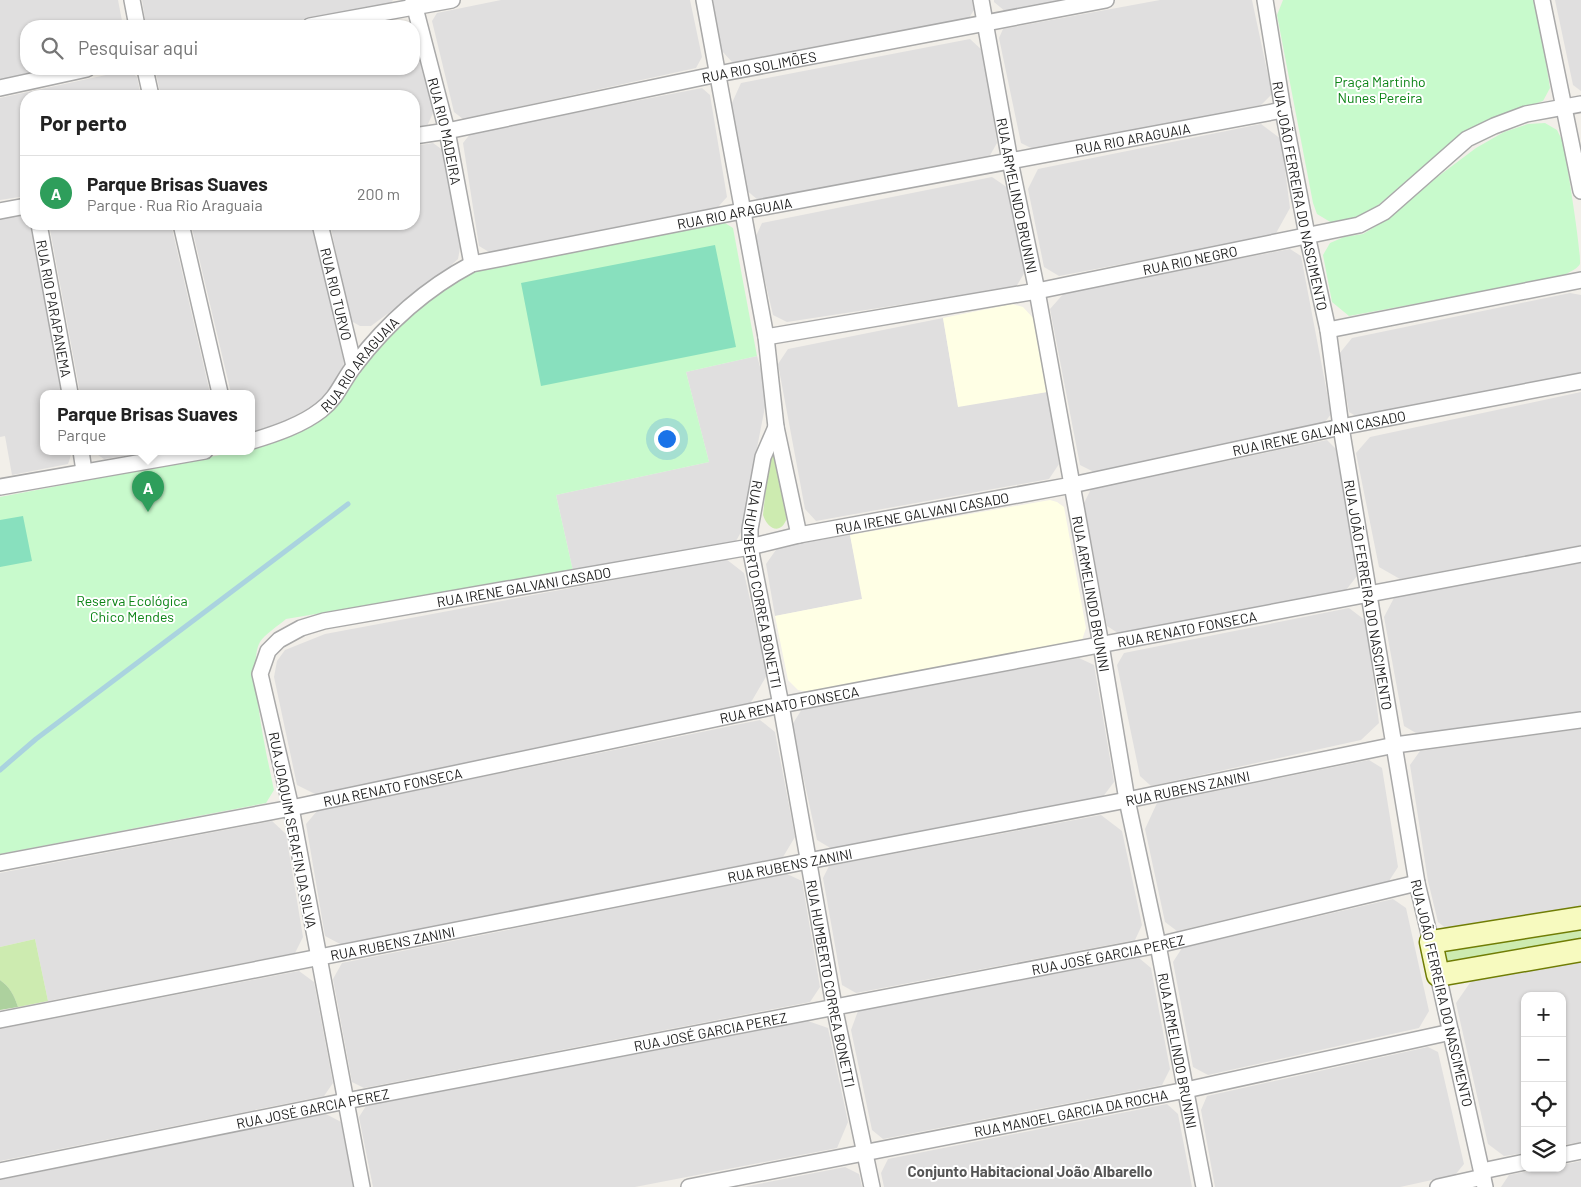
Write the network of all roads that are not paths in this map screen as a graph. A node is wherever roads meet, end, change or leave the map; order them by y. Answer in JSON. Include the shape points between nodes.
{"nodes":[{"id":1,"x":132,"y":0,"type":"edge"},
{"id":2,"x":452,"y":0,"type":"edge"},
{"id":3,"x":704,"y":0,"type":"edge"},
{"id":4,"x":981,"y":0,"type":"edge"},
{"id":5,"x":1106,"y":0,"type":"edge"},
{"id":6,"x":1265,"y":0,"type":"edge"},
{"id":7,"x":1542,"y":0,"type":"edge"},
{"id":8,"x":414,"y":4,"type":"edge"},
{"id":9,"x":136,"y":20,"type":"edge"},
{"id":10,"x":338,"y":20,"type":"edge"},
{"id":11,"x":418,"y":20,"type":"edge"},
{"id":12,"x":986,"y":22,"type":"junction"},
{"id":13,"x":420,"y":27,"type":"edge"},
{"id":14,"x":718,"y":74,"type":"junction"},
{"id":15,"x":60,"y":75,"type":"edge"},
{"id":16,"x":146,"y":75,"type":"edge"},
{"id":17,"x":0,"y":88,"type":"edge"},
{"id":18,"x":150,"y":90,"type":"edge"},
{"id":19,"x":1581,"y":104,"type":"edge"},
{"id":20,"x":1564,"y":107,"type":"junction"},
{"id":21,"x":1283,"y":110,"type":"junction"},
{"id":22,"x":447,"y":131,"type":"junction"},
{"id":23,"x":420,"y":135,"type":"edge"},
{"id":24,"x":1010,"y":161,"type":"junction"},
{"id":25,"x":1581,"y":191,"type":"edge"},
{"id":26,"x":20,"y":207,"type":"edge"},
{"id":27,"x":742,"y":210,"type":"junction"},
{"id":28,"x":0,"y":211,"type":"edge"},
{"id":29,"x":40,"y":230,"type":"edge"},
{"id":30,"x":182,"y":230,"type":"edge"},
{"id":31,"x":321,"y":230,"type":"edge"},
{"id":32,"x":1307,"y":235,"type":"junction"},
{"id":33,"x":472,"y":264,"type":"junction"},
{"id":34,"x":1581,"y":280,"type":"edge"},
{"id":35,"x":1037,"y":291,"type":"junction"},
{"id":36,"x":1328,"y":330,"type":"junction"},
{"id":37,"x":766,"y":337,"type":"junction"},
{"id":38,"x":354,"y":366,"type":"junction"},
{"id":39,"x":1581,"y":381,"type":"edge"},
{"id":40,"x":69,"y":390,"type":"edge"},
{"id":41,"x":219,"y":390,"type":"edge"},
{"id":42,"x":776,"y":427,"type":"junction"},
{"id":43,"x":1341,"y":427,"type":"junction"},
{"id":44,"x":255,"y":440,"type":"edge"},
{"id":45,"x":82,"y":455,"type":"edge"},
{"id":46,"x":181,"y":455,"type":"edge"},
{"id":47,"x":84,"y":471,"type":"junction"},
{"id":48,"x":1072,"y":484,"type":"junction"},
{"id":49,"x":0,"y":487,"type":"edge"},
{"id":50,"x":799,"y":535,"type":"junction"},
{"id":51,"x":750,"y":547,"type":"junction"},
{"id":52,"x":1581,"y":554,"type":"edge"},
{"id":53,"x":1369,"y":594,"type":"junction"},
{"id":54,"x":1101,"y":645,"type":"junction"},
{"id":55,"x":268,"y":652,"type":"joint"},
{"id":56,"x":781,"y":705,"type":"junction"},
{"id":57,"x":1581,"y":720,"type":"edge"},
{"id":58,"x":1395,"y":745,"type":"junction"},
{"id":59,"x":1128,"y":800,"type":"junction"},
{"id":60,"x":291,"y":808,"type":"junction"},
{"id":61,"x":808,"y":861,"type":"junction"},
{"id":62,"x":0,"y":863,"type":"edge"},
{"id":63,"x":1417,"y":884,"type":"junction"},
{"id":64,"x":1581,"y":918,"type":"edge"},
{"id":65,"x":1431,"y":942,"type":"junction"},
{"id":66,"x":1158,"y":945,"type":"junction"},
{"id":67,"x":1581,"y":950,"type":"edge"},
{"id":68,"x":318,"y":958,"type":"junction"},
{"id":69,"x":1438,"y":975,"type":"junction"},
{"id":70,"x":834,"y":1006,"type":"junction"},
{"id":71,"x":0,"y":1020,"type":"edge"},
{"id":72,"x":1451,"y":1032,"type":"junction"},
{"id":73,"x":1186,"y":1090,"type":"junction"},
{"id":74,"x":346,"y":1101,"type":"junction"},
{"id":75,"x":1581,"y":1151,"type":"edge"},
{"id":76,"x":865,"y":1153,"type":"junction"},
{"id":77,"x":1566,"y":1154,"type":"edge"},
{"id":78,"x":1521,"y":1164,"type":"edge"},
{"id":79,"x":0,"y":1171,"type":"edge"},
{"id":80,"x":1483,"y":1178,"type":"edge"},
{"id":81,"x":362,"y":1187,"type":"edge"},
{"id":82,"x":689,"y":1187,"type":"edge"},
{"id":83,"x":872,"y":1187,"type":"edge"},
{"id":84,"x":1204,"y":1187,"type":"edge"},
{"id":85,"x":1438,"y":1187,"type":"edge"}],
"edges":[{"from":1,"to":9,"type":"street"},
{"from":2,"to":8,"type":"street"},
{"from":3,"to":14,"type":"street","name":"RUA HUMBERTO CORREA BONETTI"},
{"from":4,"to":12,"type":"street","name":"RUA ARMELINDO BRUNINI"},
{"from":5,"to":12,"type":"street","name":"RUA RIO SOLIMÕES"},
{"from":6,"to":21,"type":"street","name":"RUA JOÃO FERREIRA DO NASCIMENTO"},
{"from":7,"to":20,"type":"street"},
{"from":8,"to":10,"type":"street"},
{"from":8,"to":11,"type":"street","name":"RUA RIO MADEIRA"},
{"from":12,"to":14,"type":"street","name":"RUA RIO SOLIMÕES"},
{"from":12,"to":24,"type":"street","name":"RUA ARMELINDO BRUNINI"},
{"from":13,"to":22,"type":"street","name":"RUA RIO MADEIRA"},
{"from":14,"to":22,"type":"street","name":"RUA RIO SOLIMÕES"},
{"from":14,"to":27,"type":"street","name":"RUA HUMBERTO CORREA BONETTI"},
{"from":15,"to":17,"type":"street"},
{"from":16,"to":18,"type":"street"},
{"from":19,"to":20,"type":"street","name":"RUA RIO NEGRO"},
{"from":20,"to":25,"type":"street"},
{"from":20,"to":32,"type":"street","name":"RUA RIO NEGRO","via":[[1526,114],[1468,139],[1384,212],[1359,225]]},
{"from":21,"to":24,"type":"street","name":"RUA RIO ARAGUAIA"},
{"from":21,"to":32,"type":"street","name":"RUA JOÃO FERREIRA DO NASCIMENTO"},
{"from":22,"to":23,"type":"street","name":"RUA RIO SOLIMÕES"},
{"from":22,"to":33,"type":"street","name":"RUA RIO MADEIRA"},
{"from":24,"to":27,"type":"street","name":"RUA RIO ARAGUAIA"},
{"from":24,"to":35,"type":"street","name":"RUA ARMELINDO BRUNINI"},
{"from":26,"to":28,"type":"street"},
{"from":27,"to":33,"type":"street","name":"RUA RIO ARAGUAIA"},
{"from":27,"to":37,"type":"street","name":"RUA HUMBERTO CORREA BONETTI"},
{"from":29,"to":40,"type":"street","name":"RUA RIO PARAPANEMA"},
{"from":30,"to":41,"type":"street"},
{"from":31,"to":38,"type":"street","name":"RUA RIO TURVO"},
{"from":32,"to":35,"type":"street","name":"RUA RIO NEGRO"},
{"from":32,"to":36,"type":"street","name":"RUA JOÃO FERREIRA DO NASCIMENTO"},
{"from":33,"to":38,"type":"street","name":"RUA RIO ARAGUAIA","via":[[447,277],[402,312]]},
{"from":34,"to":36,"type":"street"},
{"from":35,"to":37,"type":"street","name":"RUA RIO NEGRO"},
{"from":35,"to":48,"type":"street","name":"RUA ARMELINDO BRUNINI"},
{"from":36,"to":43,"type":"street","name":"RUA JOÃO FERREIRA DO NASCIMENTO"},
{"from":37,"to":42,"type":"street","name":"RUA HUMBERTO CORREA BONETTI"},
{"from":38,"to":44,"type":"street","name":"RUA RIO ARAGUAIA","via":[[338,394],[321,410],[303,422]]},
{"from":39,"to":43,"type":"street","name":"RUA IRENE GALVANI CASADO"},
{"from":42,"to":50,"type":"street","name":"RUA HUMBERTO CORREA BONETTI"},
{"from":42,"to":51,"type":"street","name":"RUA HUMBERTO CORREA BONETTI","via":[[763,457],[750,529]]},
{"from":43,"to":48,"type":"street","name":"RUA IRENE GALVANI CASADO"},
{"from":43,"to":53,"type":"street","name":"RUA JOÃO FERREIRA DO NASCIMENTO"},
{"from":45,"to":47,"type":"street"},
{"from":46,"to":47,"type":"street"},
{"from":47,"to":49,"type":"street"},
{"from":48,"to":50,"type":"street","name":"RUA IRENE GALVANI CASADO"},
{"from":48,"to":54,"type":"street","name":"RUA ARMELINDO BRUNINI"},
{"from":50,"to":51,"type":"street","name":"RUA IRENE GALVANI CASADO"},
{"from":51,"to":55,"type":"street","name":"RUA IRENE GALVANI CASADO","via":[[324,621],[300,628],[279,640]]},
{"from":51,"to":56,"type":"street","name":"RUA HUMBERTO CORREA BONETTI"},
{"from":52,"to":53,"type":"street","name":"RUA RENATO FONSECA"},
{"from":53,"to":54,"type":"street","name":"RUA RENATO FONSECA"},
{"from":53,"to":58,"type":"street","name":"RUA JOÃO FERREIRA DO NASCIMENTO"},
{"from":54,"to":56,"type":"street","name":"RUA RENATO FONSECA"},
{"from":54,"to":59,"type":"street","name":"RUA ARMELINDO BRUNINI"},
{"from":55,"to":60,"type":"street","name":"RUA JOAQUIM SERAFIN DA SILVA","via":[[260,674]]},
{"from":56,"to":60,"type":"street","name":"RUA RENATO FONSECA"},
{"from":56,"to":61,"type":"street","name":"RUA HUMBERTO CORREA BONETTI"},
{"from":57,"to":58,"type":"street","name":"RUA RUBENS ZANINI"},
{"from":58,"to":59,"type":"street","name":"RUA RUBENS ZANINI"},
{"from":58,"to":63,"type":"street","name":"RUA JOÃO FERREIRA DO NASCIMENTO"},
{"from":59,"to":61,"type":"street","name":"RUA RUBENS ZANINI"},
{"from":59,"to":66,"type":"street","name":"RUA ARMELINDO BRUNINI"},
{"from":60,"to":62,"type":"street","name":"RUA RENATO FONSECA"},
{"from":60,"to":68,"type":"street","name":"RUA JOAQUIM SERAFIN DA SILVA"},
{"from":61,"to":68,"type":"street","name":"RUA RUBENS ZANINI"},
{"from":61,"to":70,"type":"street","name":"RUA HUMBERTO CORREA BONETTI"},
{"from":63,"to":65,"type":"street","name":"RUA JOÃO FERREIRA DO NASCIMENTO"},
{"from":63,"to":66,"type":"street","name":"RUA JOSÉ GARCIA PEREZ"},
{"from":64,"to":65,"type":"street"},
{"from":65,"to":69,"type":"street","name":"RUA JOÃO FERREIRA DO NASCIMENTO"},
{"from":66,"to":70,"type":"street","name":"RUA JOSÉ GARCIA PEREZ"},
{"from":66,"to":73,"type":"street","name":"RUA ARMELINDO BRUNINI"},
{"from":67,"to":69,"type":"street"},
{"from":68,"to":71,"type":"street","name":"RUA RUBENS ZANINI"},
{"from":68,"to":74,"type":"street","name":"RUA JOAQUIM SERAFIN DA SILVA"},
{"from":69,"to":72,"type":"street","name":"RUA JOÃO FERREIRA DO NASCIMENTO"},
{"from":70,"to":74,"type":"street","name":"RUA JOSÉ GARCIA PEREZ"},
{"from":70,"to":76,"type":"street","name":"RUA HUMBERTO CORREA BONETTI"},
{"from":72,"to":73,"type":"street","name":"RUA MANOEL GARCIA DA ROCHA"},
{"from":72,"to":80,"type":"street","name":"RUA JOÃO FERREIRA DO NASCIMENTO"},
{"from":73,"to":76,"type":"street","name":"RUA MANOEL GARCIA DA ROCHA"},
{"from":73,"to":84,"type":"street","name":"RUA ARMELINDO BRUNINI"},
{"from":74,"to":79,"type":"street","name":"RUA JOSÉ GARCIA PEREZ"},
{"from":74,"to":81,"type":"street","name":"RUA JOAQUIM SERAFIN DA SILVA"},
{"from":75,"to":77,"type":"street"},
{"from":76,"to":82,"type":"street","name":"RUA MANOEL GARCIA DA ROCHA"},
{"from":76,"to":83,"type":"street","name":"RUA HUMBERTO CORREA BONETTI"},
{"from":78,"to":80,"type":"street"},
{"from":80,"to":85,"type":"street"}]}
